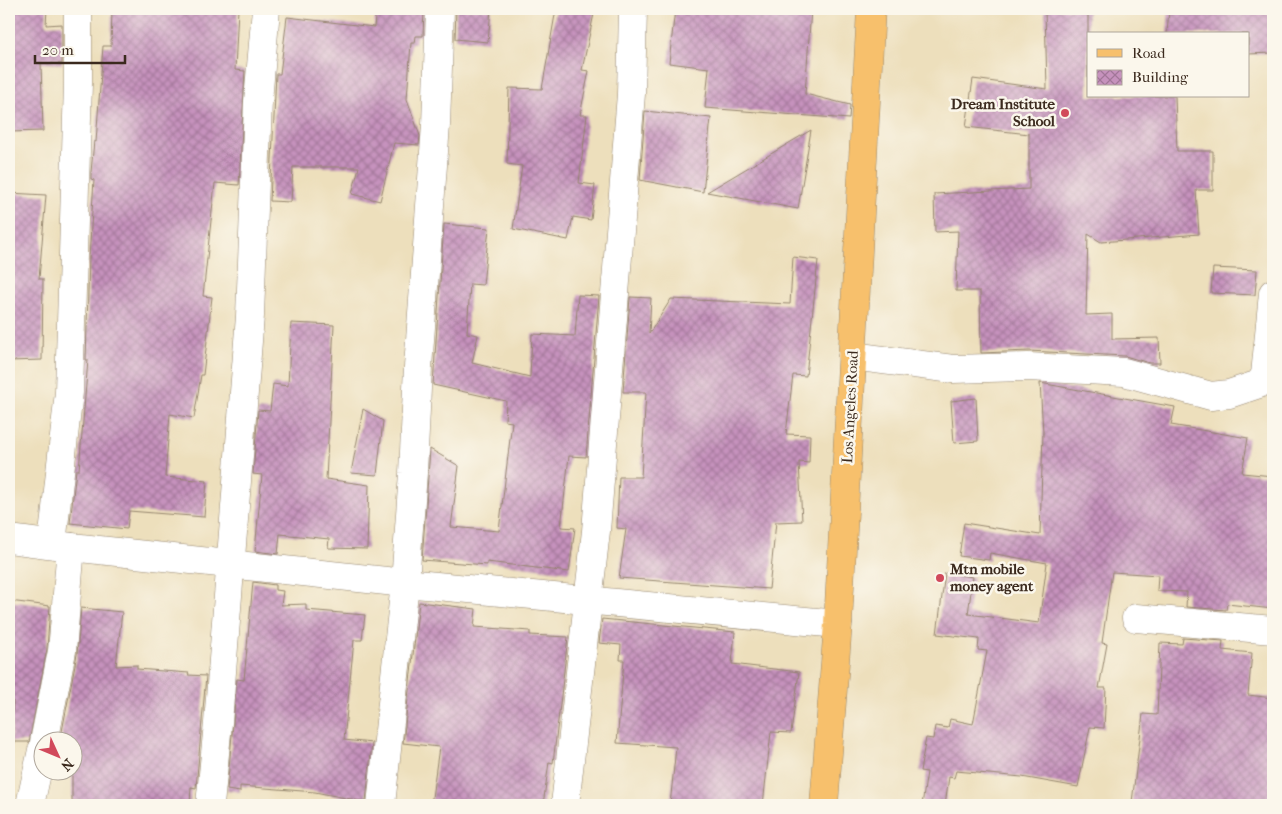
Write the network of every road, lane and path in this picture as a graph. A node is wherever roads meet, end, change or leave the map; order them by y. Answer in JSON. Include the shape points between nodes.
{"nodes":[{"id":1,"x":78,"y":9,"type":"edge"},
{"id":2,"x":266,"y":9,"type":"edge"},
{"id":3,"x":440,"y":9,"type":"edge"},
{"id":4,"x":633,"y":9,"type":"edge"},
{"id":5,"x":872,"y":9,"type":"edge"},
{"id":6,"x":1273,"y":293,"type":"edge"},
{"id":7,"x":852,"y":356,"type":"junction"},
{"id":8,"x":9,"y":539,"type":"edge"},
{"id":9,"x":61,"y":546,"type":"junction"},
{"id":10,"x":231,"y":564,"type":"junction"},
{"id":11,"x":405,"y":583,"type":"junction"},
{"id":12,"x":589,"y":600,"type":"junction"},
{"id":13,"x":1136,"y":618,"type":"dead end"},
{"id":14,"x":838,"y":624,"type":"junction"},
{"id":15,"x":1273,"y":630,"type":"edge"},
{"id":16,"x":46,"y":732,"type":"edge"},
{"id":17,"x":35,"y":782,"type":"edge"},
{"id":18,"x":30,"y":805,"type":"edge"},
{"id":19,"x":210,"y":805,"type":"edge"},
{"id":20,"x":381,"y":805,"type":"edge"},
{"id":21,"x":565,"y":805,"type":"edge"},
{"id":22,"x":824,"y":805,"type":"edge"}],
"edges":[{"from":1,"to":9,"type":"street","via":[[69,392]]},
{"from":2,"to":10,"type":"street","via":[[258,101],[250,316]]},
{"from":3,"to":11,"type":"street","via":[[436,125]]},
{"from":4,"to":12,"type":"street","via":[[631,94]]},
{"from":5,"to":7,"type":"main road","name":"Los Angeles Road"},
{"from":6,"to":7,"type":"street","via":[[1265,376],[1259,384],[1229,394],[1211,396],[1124,372],[1028,367],[953,369]]},
{"from":7,"to":14,"type":"main road","name":"Los Angeles Road"},
{"from":8,"to":9,"type":"street"},
{"from":9,"to":10,"type":"street"},
{"from":9,"to":16,"type":"street","via":[[62,651]]},
{"from":10,"to":11,"type":"street"},
{"from":10,"to":19,"type":"street"},
{"from":11,"to":12,"type":"street"},
{"from":11,"to":20,"type":"street"},
{"from":12,"to":14,"type":"street"},
{"from":12,"to":21,"type":"street"},
{"from":13,"to":15,"type":"street"},
{"from":14,"to":22,"type":"main road","name":"Los Angeles Road"},
{"from":17,"to":18,"type":"street"}]}
